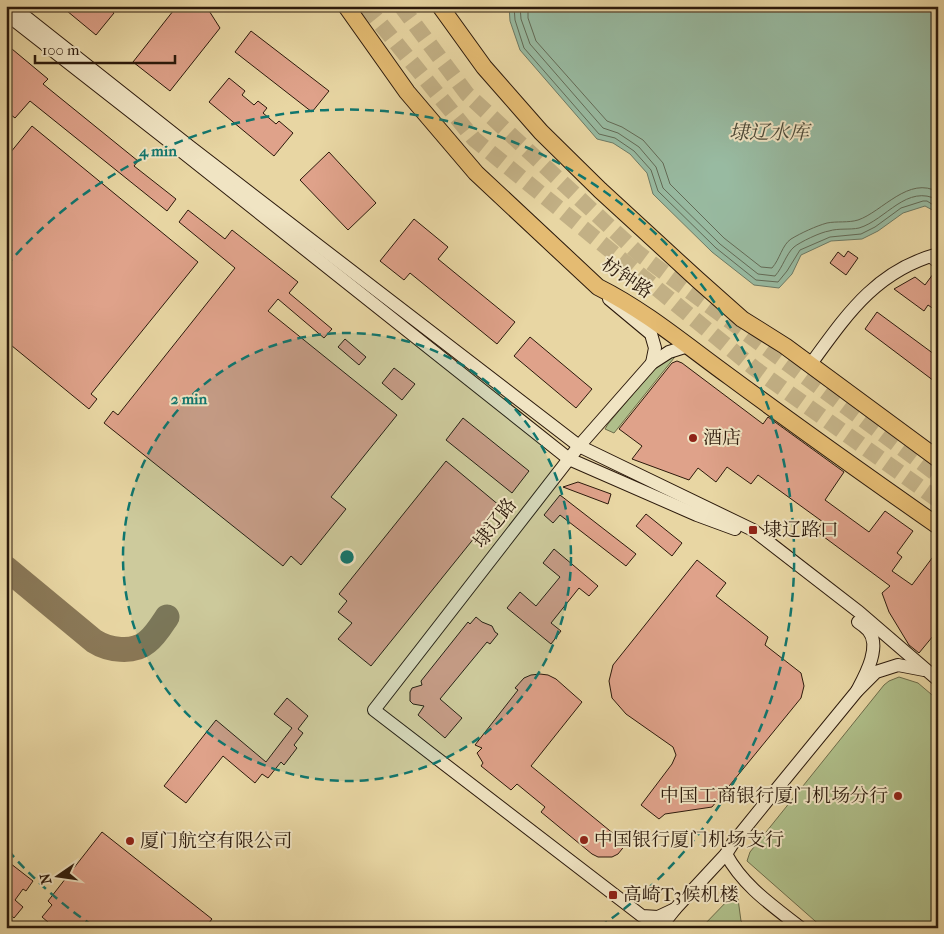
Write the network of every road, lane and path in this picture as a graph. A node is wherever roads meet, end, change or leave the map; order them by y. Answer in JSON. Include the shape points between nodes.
{"nodes":[{"id":1,"x":12,"y":6,"type":"edge"},
{"id":2,"x":346,"y":6,"type":"edge"},
{"id":3,"x":440,"y":6,"type":"edge"},
{"id":4,"x":6,"y":14,"type":"edge"},
{"id":5,"x":935,"y":258,"type":"edge"},
{"id":6,"x":598,"y":287,"type":"junction"},
{"id":7,"x":688,"y":346,"type":"junction"},
{"id":8,"x":652,"y":364,"type":"junction"},
{"id":9,"x":810,"y":365,"type":"junction"},
{"id":10,"x":579,"y":446,"type":"junction"},
{"id":11,"x":569,"y":459,"type":"junction"},
{"id":12,"x":938,"y":459,"type":"edge"},
{"id":13,"x":938,"y":526,"type":"edge"},
{"id":14,"x":926,"y":670,"type":"junction"},
{"id":15,"x":938,"y":680,"type":"edge"},
{"id":16,"x":857,"y":691,"type":"junction"},
{"id":17,"x":726,"y":854,"type":"junction"},
{"id":18,"x":675,"y":909,"type":"junction"},
{"id":19,"x":660,"y":928,"type":"edge"},
{"id":20,"x":801,"y":928,"type":"edge"}],
"edges":[{"from":1,"to":10,"type":"main road"},
{"from":2,"to":6,"type":"highway","name":"枋钟路","via":[[407,92],[476,173]]},
{"from":3,"to":9,"type":"highway","via":[[484,67],[541,132],[600,190],[742,319]]},
{"from":4,"to":11,"type":"main road"},
{"from":5,"to":9,"type":"main road","via":[[901,268],[881,281],[846,316]]},
{"from":6,"to":7,"type":"highway","name":"枋钟路","via":[[630,304]]},
{"from":6,"to":8,"type":"main road","via":[[650,334],[654,348]]},
{"from":7,"to":8,"type":"main road","name":"埭辽路","via":[[669,352]]},
{"from":7,"to":13,"type":"highway","name":"枋钟路"},
{"from":8,"to":10,"type":"main road","name":"埭辽路"},
{"from":9,"to":12,"type":"highway"},
{"from":10,"to":11,"type":"main road","name":"埭辽路"},
{"from":10,"to":14,"type":"main road","via":[[753,530],[859,612]]},
{"from":11,"to":16,"type":"main road","via":[[751,535],[870,631],[874,648],[872,658]]},
{"from":11,"to":18,"type":"main road","name":"埭辽路","via":[[374,710],[642,916],[658,916]]},
{"from":14,"to":15,"type":"main road"},
{"from":14,"to":16,"type":"main road","via":[[898,665],[876,672]]},
{"from":16,"to":17,"type":"main road"},
{"from":17,"to":18,"type":"main road"},
{"from":17,"to":20,"type":"main road","via":[[734,869],[754,891]]},
{"from":18,"to":19,"type":"main road"}]}
